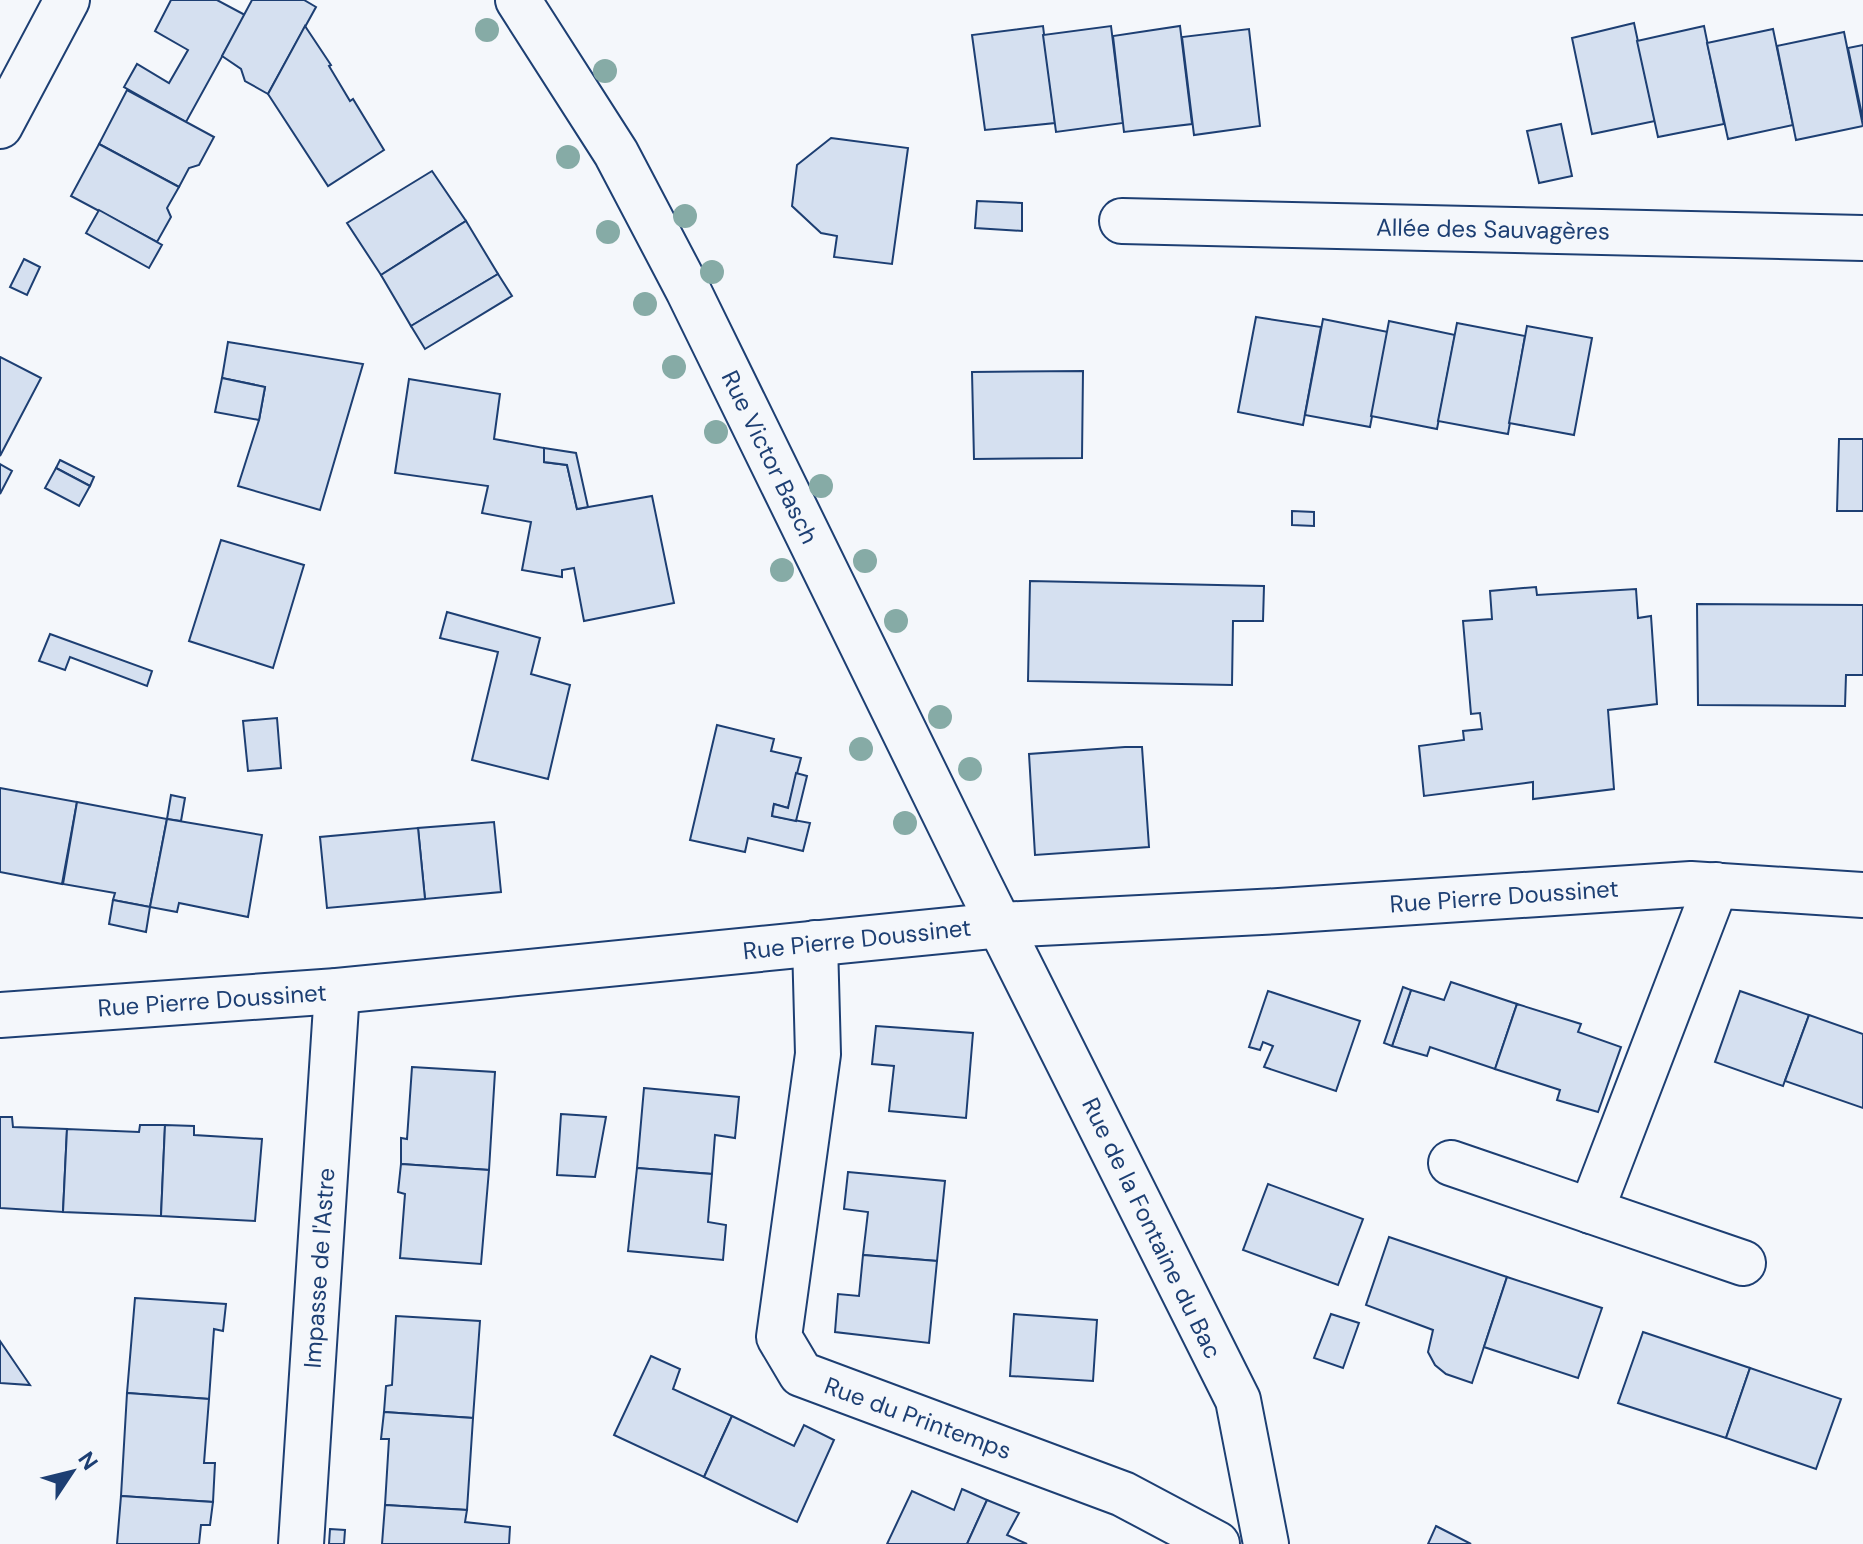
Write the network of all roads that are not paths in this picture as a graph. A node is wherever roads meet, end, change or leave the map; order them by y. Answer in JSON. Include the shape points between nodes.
{"nodes":[{"id":1,"x":67,"y":0,"type":"edge"},
{"id":2,"x":518,"y":0,"type":"edge"},
{"id":3,"x":0,"y":126,"type":"edge"},
{"id":4,"x":1122,"y":221,"type":"dead end"},
{"id":5,"x":1863,"y":238,"type":"edge"},
{"id":6,"x":1716,"y":885,"type":"junction"},
{"id":7,"x":1863,"y":895,"type":"edge"},
{"id":8,"x":1001,"y":925,"type":"junction"},
{"id":9,"x":815,"y":943,"type":"junction"},
{"id":10,"x":337,"y":991,"type":"junction"},
{"id":11,"x":0,"y":1015,"type":"edge"},
{"id":12,"x":1451,"y":1163,"type":"dead end"},
{"id":13,"x":1591,"y":1211,"type":"junction"},
{"id":14,"x":1743,"y":1263,"type":"dead end"},
{"id":15,"x":301,"y":1544,"type":"edge"},
{"id":16,"x":1217,"y":1544,"type":"edge"},
{"id":17,"x":1266,"y":1544,"type":"edge"}],
"edges":[{"from":1,"to":3,"type":"street"},
{"from":2,"to":8,"type":"street","name":"Rue Victor Basch","via":[[616,153],[688,290]]},
{"from":4,"to":5,"type":"street","name":"Allée des Sauvagères"},
{"from":6,"to":7,"type":"street","name":"Rue Pierre Doussinet"},
{"from":6,"to":8,"type":"street","name":"Rue Pierre Doussinet"},
{"from":6,"to":13,"type":"street"},
{"from":8,"to":9,"type":"street","name":"Rue Pierre Doussinet"},
{"from":8,"to":17,"type":"street","name":"Rue de la Fontaine du Bac","via":[[1238,1400]]},
{"from":9,"to":10,"type":"street","name":"Rue Pierre Doussinet"},
{"from":9,"to":16,"type":"street","name":"Rue du Printemps","via":[[818,1054],[779,1337],[801,1374],[1123,1494]]},
{"from":10,"to":11,"type":"street","name":"Rue Pierre Doussinet"},
{"from":10,"to":15,"type":"street","name":"Impasse de l'Astre"},
{"from":12,"to":13,"type":"street"},
{"from":13,"to":14,"type":"street"}]}
